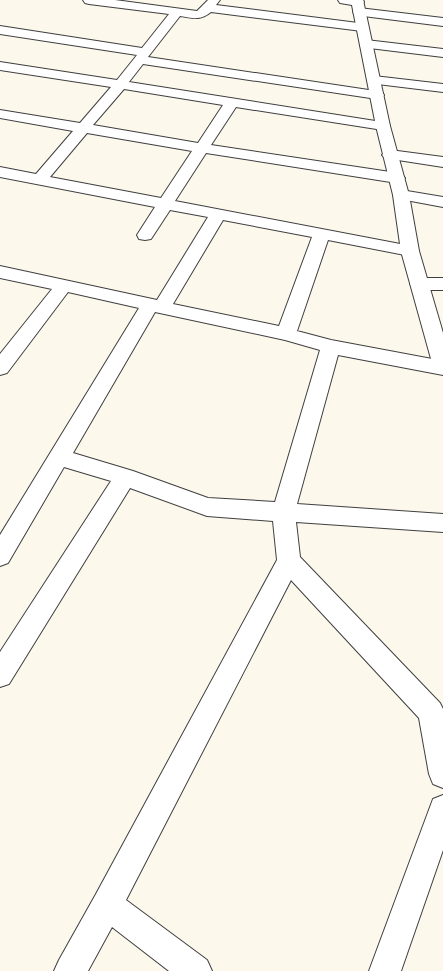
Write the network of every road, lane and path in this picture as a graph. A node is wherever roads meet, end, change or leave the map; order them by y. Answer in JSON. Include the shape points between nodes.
{"nodes":[{"id":1,"x":89,"y":0,"type":"edge"},
{"id":2,"x":211,"y":4,"type":"edge"},
{"id":3,"x":356,"y":8,"type":"edge"},
{"id":4,"x":177,"y":12,"type":"junction"},
{"id":5,"x":443,"y":22,"type":"edge"},
{"id":6,"x":0,"y":30,"type":"edge"},
{"id":7,"x":366,"y":44,"type":"junction"},
{"id":8,"x":443,"y":52,"type":"edge"},
{"id":9,"x":142,"y":56,"type":"junction"},
{"id":10,"x":0,"y":66,"type":"edge"},
{"id":11,"x":120,"y":85,"type":"junction"},
{"id":12,"x":376,"y":87,"type":"junction"},
{"id":13,"x":443,"y":88,"type":"edge"},
{"id":14,"x":232,"y":102,"type":"junction"},
{"id":15,"x":0,"y":114,"type":"edge"},
{"id":16,"x":383,"y":126,"type":"junction"},
{"id":17,"x":82,"y":128,"type":"junction"},
{"id":18,"x":202,"y":148,"type":"junction"},
{"id":19,"x":390,"y":155,"type":"junction"},
{"id":20,"x":443,"y":162,"type":"edge"},
{"id":21,"x":0,"y":172,"type":"edge"},
{"id":22,"x":397,"y":178,"type":"junction"},
{"id":23,"x":39,"y":180,"type":"junction"},
{"id":24,"x":401,"y":195,"type":"junction"},
{"id":25,"x":443,"y":202,"type":"edge"},
{"id":26,"x":166,"y":204,"type":"junction"},
{"id":27,"x":218,"y":214,"type":"junction"},
{"id":28,"x":322,"y":234,"type":"junction"},
{"id":29,"x":145,"y":235,"type":"dead end"},
{"id":30,"x":410,"y":251,"type":"junction"},
{"id":31,"x":0,"y":272,"type":"edge"},
{"id":32,"x":419,"y":284,"type":"junction"},
{"id":33,"x":443,"y":284,"type":"edge"},
{"id":34,"x":63,"y":287,"type":"junction"},
{"id":35,"x":156,"y":306,"type":"junction"},
{"id":36,"x":286,"y":334,"type":"junction"},
{"id":37,"x":331,"y":346,"type":"junction"},
{"id":38,"x":443,"y":367,"type":"edge"},
{"id":39,"x":0,"y":368,"type":"edge"},
{"id":40,"x":59,"y":457,"type":"junction"},
{"id":41,"x":125,"y":477,"type":"junction"},
{"id":42,"x":283,"y":512,"type":"junction"},
{"id":43,"x":443,"y":524,"type":"edge"},
{"id":44,"x":0,"y":556,"type":"edge"},
{"id":45,"x":289,"y":561,"type":"junction"},
{"id":46,"x":0,"y":675,"type":"edge"},
{"id":47,"x":443,"y":774,"type":"edge"},
{"id":48,"x":443,"y":809,"type":"edge"},
{"id":49,"x":107,"y":905,"type":"junction"},
{"id":50,"x":70,"y":971,"type":"edge"},
{"id":51,"x":196,"y":971,"type":"edge"},
{"id":52,"x":386,"y":971,"type":"edge"}],
"edges":[{"from":1,"to":4,"type":"street"},
{"from":2,"to":3,"type":"street"},
{"from":2,"to":4,"type":"street","via":[[200,16]]},
{"from":3,"to":5,"type":"street"},
{"from":3,"to":7,"type":"street"},
{"from":4,"to":9,"type":"street"},
{"from":6,"to":9,"type":"street"},
{"from":7,"to":8,"type":"street"},
{"from":7,"to":12,"type":"street"},
{"from":9,"to":11,"type":"street"},
{"from":9,"to":12,"type":"street"},
{"from":10,"to":11,"type":"street"},
{"from":11,"to":14,"type":"street"},
{"from":11,"to":17,"type":"street"},
{"from":12,"to":13,"type":"street"},
{"from":12,"to":16,"type":"street"},
{"from":14,"to":16,"type":"street"},
{"from":14,"to":18,"type":"street"},
{"from":15,"to":17,"type":"street"},
{"from":16,"to":19,"type":"street"},
{"from":17,"to":18,"type":"street"},
{"from":17,"to":23,"type":"street"},
{"from":18,"to":22,"type":"street"},
{"from":18,"to":26,"type":"street"},
{"from":19,"to":20,"type":"street"},
{"from":19,"to":22,"type":"street"},
{"from":21,"to":23,"type":"street"},
{"from":22,"to":24,"type":"street"},
{"from":23,"to":26,"type":"street"},
{"from":24,"to":25,"type":"street"},
{"from":24,"to":30,"type":"street"},
{"from":26,"to":27,"type":"street"},
{"from":26,"to":29,"type":"street"},
{"from":27,"to":28,"type":"street"},
{"from":27,"to":35,"type":"street"},
{"from":28,"to":30,"type":"street"},
{"from":28,"to":36,"type":"street"},
{"from":30,"to":32,"type":"street"},
{"from":31,"to":34,"type":"street"},
{"from":32,"to":33,"type":"street"},
{"from":32,"to":38,"type":"street"},
{"from":34,"to":35,"type":"street"},
{"from":34,"to":39,"type":"street"},
{"from":35,"to":36,"type":"street"},
{"from":35,"to":40,"type":"street"},
{"from":36,"to":37,"type":"street"},
{"from":37,"to":38,"type":"street"},
{"from":37,"to":42,"type":"street"},
{"from":40,"to":41,"type":"street"},
{"from":40,"to":44,"type":"street"},
{"from":41,"to":42,"type":"street","via":[[207,507]]},
{"from":41,"to":46,"type":"street"},
{"from":42,"to":43,"type":"street"},
{"from":42,"to":45,"type":"street"},
{"from":45,"to":47,"type":"street","via":[[431,712]]},
{"from":45,"to":49,"type":"street"},
{"from":48,"to":52,"type":"street"},
{"from":49,"to":50,"type":"street"},
{"from":49,"to":51,"type":"street"}]}
